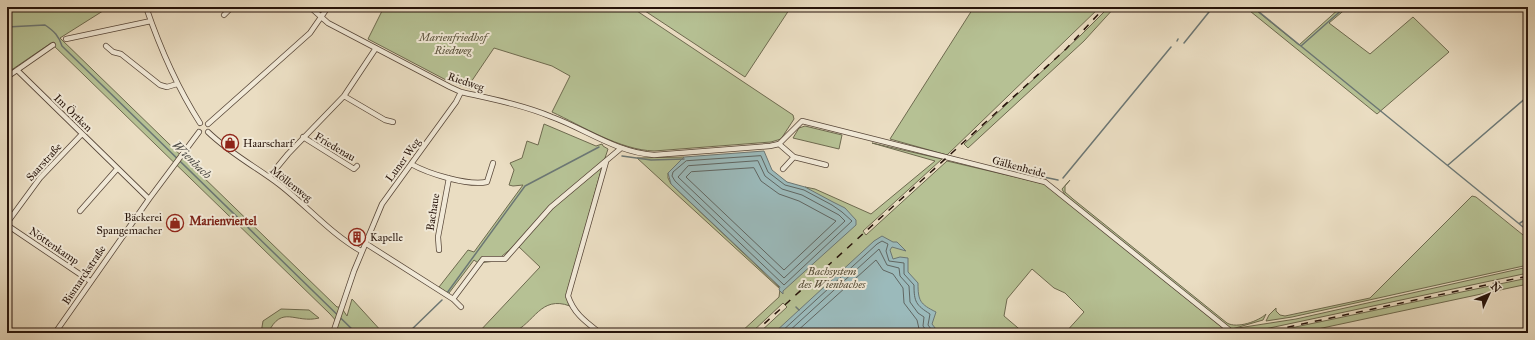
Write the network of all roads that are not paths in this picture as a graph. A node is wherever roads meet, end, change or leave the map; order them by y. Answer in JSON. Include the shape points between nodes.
{"nodes":[{"id":1,"x":146,"y":7,"type":"edge"},
{"id":2,"x":232,"y":7,"type":"edge"},
{"id":3,"x":310,"y":7,"type":"edge"},
{"id":4,"x":328,"y":7,"type":"edge"},
{"id":5,"x":224,"y":15,"type":"dead end"},
{"id":6,"x":322,"y":18,"type":"junction"},
{"id":7,"x":151,"y":21,"type":"junction"},
{"id":8,"x":66,"y":39,"type":"dead end"},
{"id":9,"x":53,"y":45,"type":"dead end"},
{"id":10,"x":106,"y":46,"type":"dead end"},
{"id":11,"x":376,"y":48,"type":"junction"},
{"id":12,"x":17,"y":70,"type":"junction"},
{"id":13,"x":7,"y":77,"type":"edge"},
{"id":14,"x":177,"y":84,"type":"junction"},
{"id":15,"x":461,"y":92,"type":"junction"},
{"id":16,"x":344,"y":96,"type":"junction"},
{"id":17,"x":393,"y":122,"type":"dead end"},
{"id":18,"x":200,"y":123,"type":"junction"},
{"id":19,"x":208,"y":124,"type":"junction"},
{"id":20,"x":200,"y":132,"type":"junction"},
{"id":21,"x":208,"y":132,"type":"junction"},
{"id":22,"x":82,"y":134,"type":"junction"},
{"id":23,"x":303,"y":137,"type":"junction"},
{"id":24,"x":779,"y":144,"type":"junction"},
{"id":25,"x":612,"y":145,"type":"junction"},
{"id":26,"x":620,"y":149,"type":"junction"},
{"id":27,"x":611,"y":155,"type":"junction"},
{"id":28,"x":794,"y":157,"type":"junction"},
{"id":29,"x":606,"y":162,"type":"junction"},
{"id":30,"x":493,"y":163,"type":"dead end"},
{"id":31,"x":411,"y":164,"type":"junction"},
{"id":32,"x":826,"y":165,"type":"dead end"},
{"id":33,"x":357,"y":166,"type":"dead end"},
{"id":34,"x":117,"y":169,"type":"junction"},
{"id":35,"x":782,"y":169,"type":"dead end"},
{"id":36,"x":269,"y":177,"type":"junction"},
{"id":37,"x":448,"y":178,"type":"junction"},
{"id":38,"x":149,"y":199,"type":"junction"},
{"id":39,"x":80,"y":211,"type":"dead end"},
{"id":40,"x":7,"y":224,"type":"edge"},
{"id":41,"x":365,"y":243,"type":"junction"},
{"id":42,"x":439,"y":250,"type":"dead end"},
{"id":43,"x":361,"y":252,"type":"junction"},
{"id":44,"x":90,"y":281,"type":"junction"},
{"id":45,"x":453,"y":299,"type":"junction"},
{"id":46,"x":461,"y":307,"type":"dead end"},
{"id":47,"x":55,"y":333,"type":"edge"},
{"id":48,"x":333,"y":333,"type":"edge"},
{"id":49,"x":600,"y":333,"type":"edge"},
{"id":50,"x":1233,"y":333,"type":"edge"}],
"edges":[{"from":1,"to":7,"type":"street"},
{"from":2,"to":5,"type":"street"},
{"from":3,"to":6,"type":"street","name":"Riedweg"},
{"from":4,"to":6,"type":"street"},
{"from":6,"to":11,"type":"street","name":"Riedweg"},
{"from":6,"to":19,"type":"street","via":[[299,43]]},
{"from":7,"to":8,"type":"street"},
{"from":7,"to":14,"type":"street","via":[[160,49]]},
{"from":9,"to":12,"type":"street"},
{"from":10,"to":14,"type":"street","via":[[121,54],[160,85],[167,87]]},
{"from":11,"to":15,"type":"street","name":"Riedweg"},
{"from":11,"to":16,"type":"street","name":"Friedenau"},
{"from":12,"to":13,"type":"street"},
{"from":12,"to":22,"type":"street","name":"Im Örtken"},
{"from":14,"to":18,"type":"street"},
{"from":15,"to":25,"type":"street","name":"Riedweg","via":[[532,109]]},
{"from":15,"to":31,"type":"street","name":"Luner Weg"},
{"from":16,"to":17,"type":"street"},
{"from":16,"to":23,"type":"street","name":"Friedenau"},
{"from":18,"to":19,"type":"street"},
{"from":18,"to":20,"type":"street"},
{"from":19,"to":21,"type":"street"},
{"from":20,"to":21,"type":"street"},
{"from":20,"to":38,"type":"street","name":"Bismarckstraße"},
{"from":21,"to":36,"type":"street","name":"Möllenweg","via":[[232,154]]},
{"from":22,"to":34,"type":"street","name":"Im Örtken"},
{"from":22,"to":40,"type":"street","name":"Saarstraße","via":[[40,178]]},
{"from":23,"to":33,"type":"street","name":"Friedenau","via":[[354,169]]},
{"from":23,"to":36,"type":"street","name":"Friedenau"},
{"from":24,"to":26,"type":"street","name":"Riedweg","via":[[654,155]]},
{"from":24,"to":28,"type":"street"},
{"from":24,"to":50,"type":"street","name":"Gälkenheide","via":[[802,121],[1046,182]]},
{"from":25,"to":26,"type":"street","name":"Riedweg"},
{"from":25,"to":27,"type":"street"},
{"from":26,"to":27,"type":"street"},
{"from":27,"to":29,"type":"street"},
{"from":28,"to":32,"type":"street"},
{"from":28,"to":35,"type":"street"},
{"from":29,"to":45,"type":"street","via":[[551,207],[505,259],[483,259]]},
{"from":29,"to":49,"type":"street","via":[[568,296],[580,317]]},
{"from":30,"to":37,"type":"street","via":[[487,182],[479,184]]},
{"from":31,"to":37,"type":"street"},
{"from":31,"to":41,"type":"street","name":"Luner Weg","via":[[382,204]]},
{"from":34,"to":38,"type":"street","name":"Im Örtken"},
{"from":34,"to":39,"type":"street"},
{"from":36,"to":43,"type":"street","name":"Möllenweg"},
{"from":37,"to":42,"type":"street","name":"Bachaue","via":[[438,237]]},
{"from":38,"to":44,"type":"street","name":"Bismarckstraße"},
{"from":40,"to":44,"type":"street","name":"Nöttenkamp"},
{"from":41,"to":43,"type":"street","name":"Luner Weg"},
{"from":41,"to":45,"type":"street"},
{"from":43,"to":48,"type":"street","name":"Luner Weg"},
{"from":44,"to":47,"type":"street","name":"Bismarckstraße"},
{"from":45,"to":46,"type":"street"}]}
